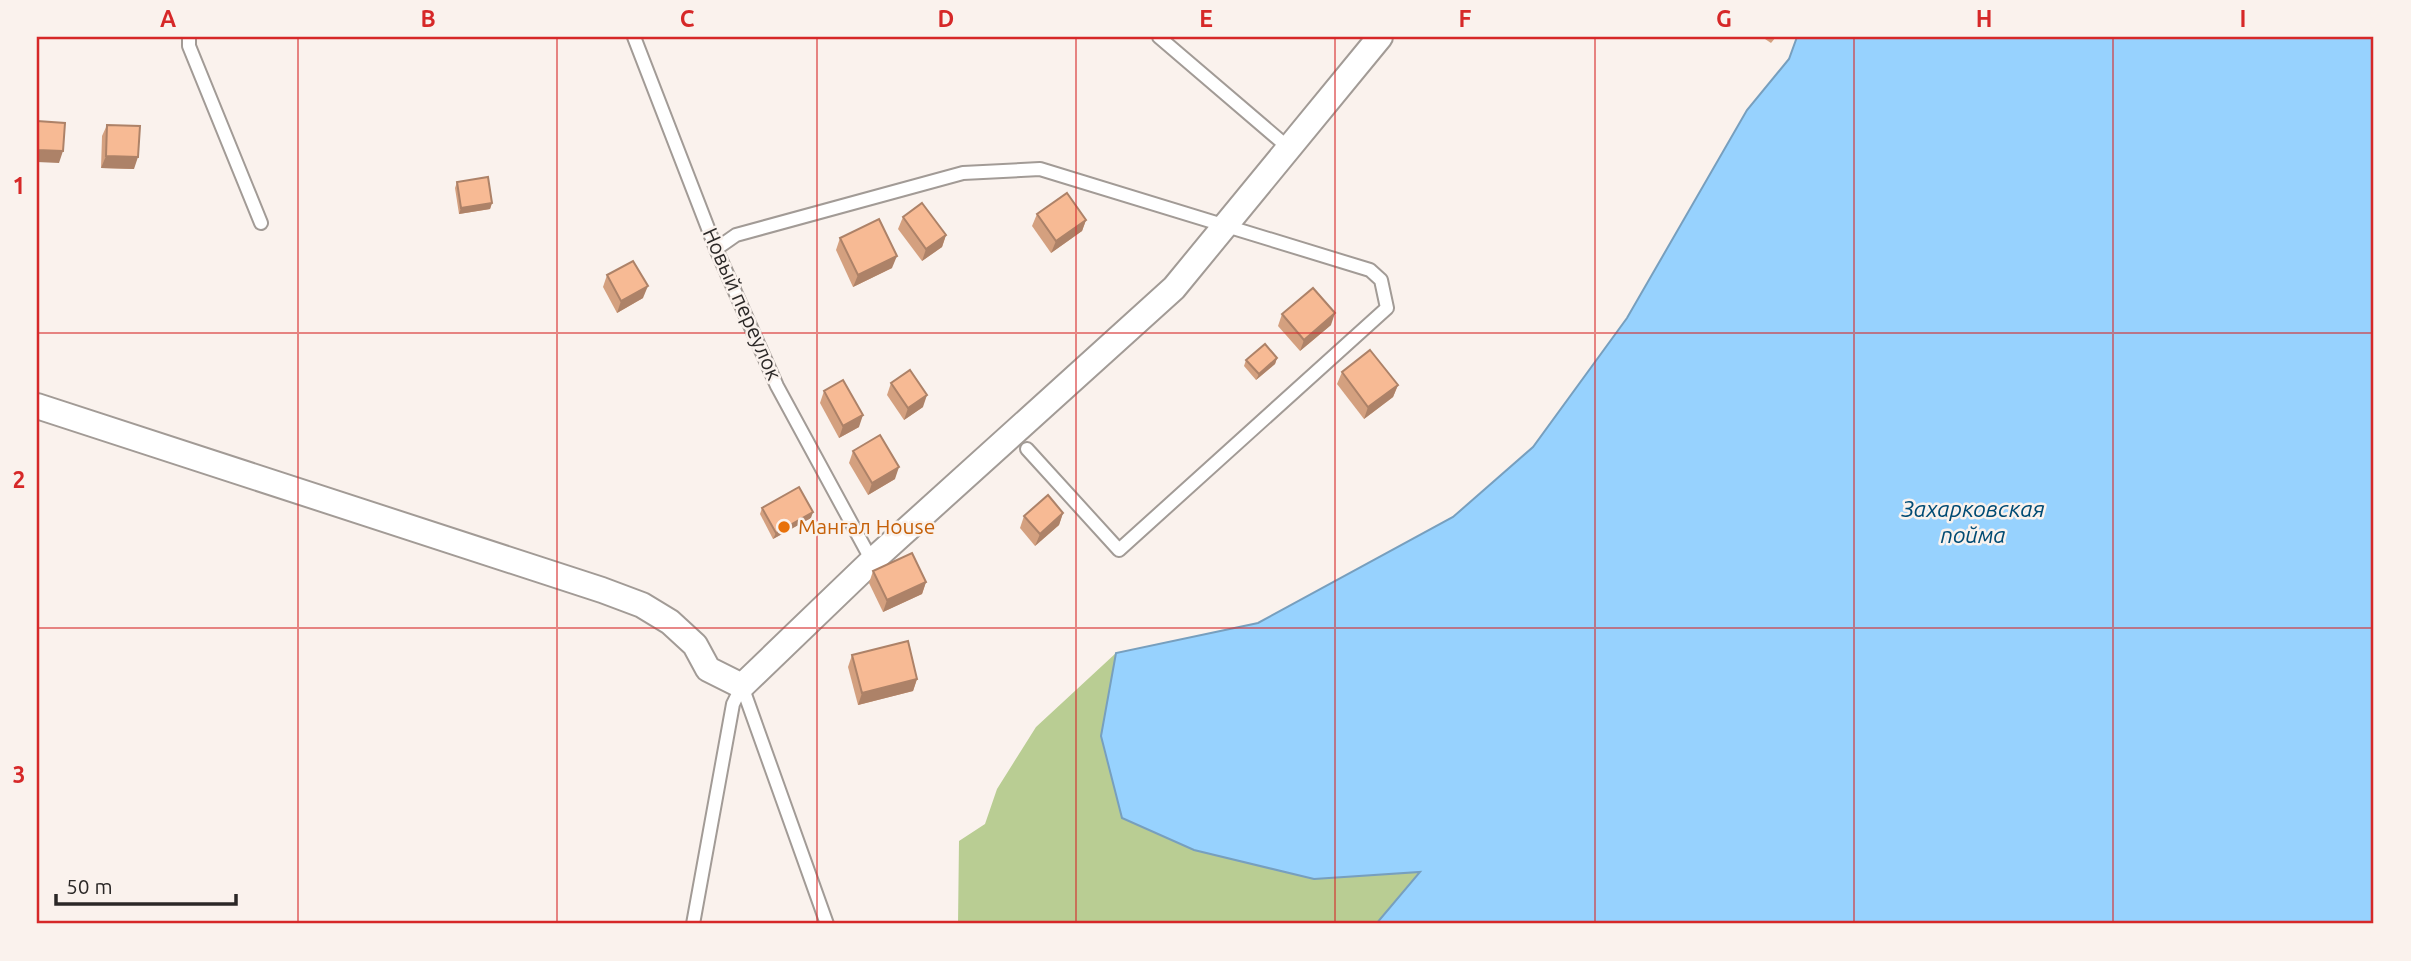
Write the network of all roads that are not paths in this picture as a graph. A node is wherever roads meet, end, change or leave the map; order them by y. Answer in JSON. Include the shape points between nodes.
{"nodes":[{"id":1,"x":189,"y":37,"type":"edge"},
{"id":2,"x":634,"y":37,"type":"edge"},
{"id":3,"x":1159,"y":37,"type":"edge"},
{"id":4,"x":1380,"y":37,"type":"edge"},
{"id":5,"x":1290,"y":149,"type":"junction"},
{"id":6,"x":261,"y":223,"type":"dead end"},
{"id":7,"x":1227,"y":224,"type":"junction"},
{"id":8,"x":716,"y":249,"type":"junction"},
{"id":9,"x":37,"y":406,"type":"edge"},
{"id":10,"x":1027,"y":449,"type":"dead end"},
{"id":11,"x":872,"y":561,"type":"junction"},
{"id":12,"x":742,"y":686,"type":"junction"},
{"id":13,"x":692,"y":924,"type":"edge"},
{"id":14,"x":827,"y":924,"type":"edge"}],
"edges":[{"from":1,"to":6,"type":"lane"},
{"from":2,"to":8,"type":"lane","name":"Новый переулок"},
{"from":3,"to":5,"type":"lane"},
{"from":4,"to":5,"type":"street"},
{"from":5,"to":7,"type":"street"},
{"from":7,"to":8,"type":"lane","via":[[1040,169],[963,173],[736,235]]},
{"from":7,"to":10,"type":"lane","via":[[1370,270],[1381,280],[1387,308],[1119,550]]},
{"from":7,"to":11,"type":"street","via":[[1174,288]]},
{"from":8,"to":11,"type":"lane","name":"Новый переулок","via":[[777,386]]},
{"from":9,"to":12,"type":"street","via":[[642,605],[695,645],[708,669]]},
{"from":11,"to":12,"type":"street"},
{"from":12,"to":13,"type":"lane","via":[[733,704]]},
{"from":12,"to":14,"type":"lane"}]}
